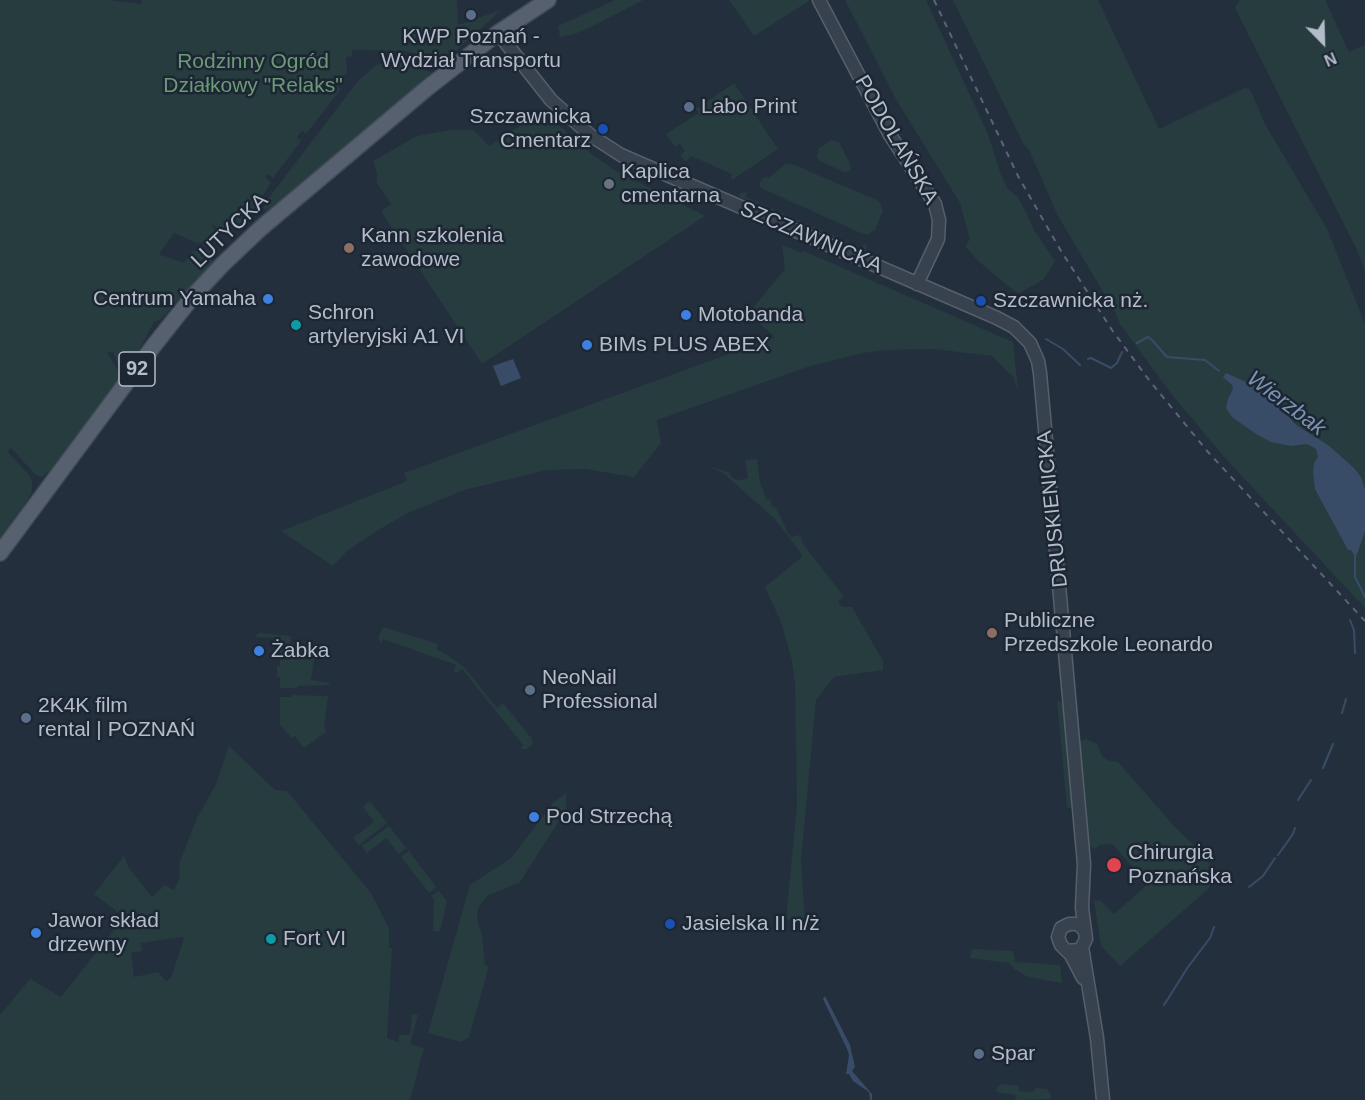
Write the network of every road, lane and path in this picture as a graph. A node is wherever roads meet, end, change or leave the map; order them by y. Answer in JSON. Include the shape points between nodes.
{"nodes":[{"id":1,"x":548,"y":0,"type":"edge"},
{"id":2,"x":819,"y":0,"type":"edge"},
{"id":3,"x":498,"y":33,"type":"junction"},
{"id":4,"x":917,"y":284,"type":"junction"},
{"id":5,"x":1026,"y":338,"type":"joint"},
{"id":6,"x":0,"y":553,"type":"edge"},
{"id":7,"x":1082,"y":898,"type":"junction"},
{"id":8,"x":1069,"y":924,"type":"junction"},
{"id":9,"x":1084,"y":930,"type":"junction"},
{"id":10,"x":1082,"y":947,"type":"junction"},
{"id":11,"x":1068,"y":951,"type":"junction"},
{"id":12,"x":1090,"y":993,"type":"junction"},
{"id":13,"x":1102,"y":1100,"type":"edge"}],
"edges":[{"from":1,"to":3,"type":"main road","name":"LUTYCKA","number":"92"},
{"from":2,"to":4,"type":"street","name":"PODOLAŃSKA","via":[[896,146],[935,204],[938,239]]},
{"from":3,"to":4,"type":"street","name":"SZCZAWNICKA","via":[[551,100],[611,149]]},
{"from":3,"to":6,"type":"main road","name":"LUTYCKA","number":"92","via":[[377,130],[223,264],[155,344]]},
{"from":4,"to":5,"type":"street","name":"SZCZAWNICKA","via":[[997,318]]},
{"from":5,"to":7,"type":"street","name":"DRUSKIENICKA","via":[[1040,373],[1084,864]]},
{"from":7,"to":8,"type":"street","name":"DRUSKIENICKA"},
{"from":7,"to":9,"type":"street","name":"DRUSKIENICKA"},
{"from":8,"to":9,"type":"street","via":[[1078,924]]},
{"from":8,"to":11,"type":"street","via":[[1061,928],[1058,937],[1060,945]]},
{"from":9,"to":10,"type":"street","via":[[1086,939]]},
{"from":10,"to":11,"type":"street"},
{"from":10,"to":12,"type":"street"},
{"from":11,"to":12,"type":"street"},
{"from":12,"to":13,"type":"street"}]}
